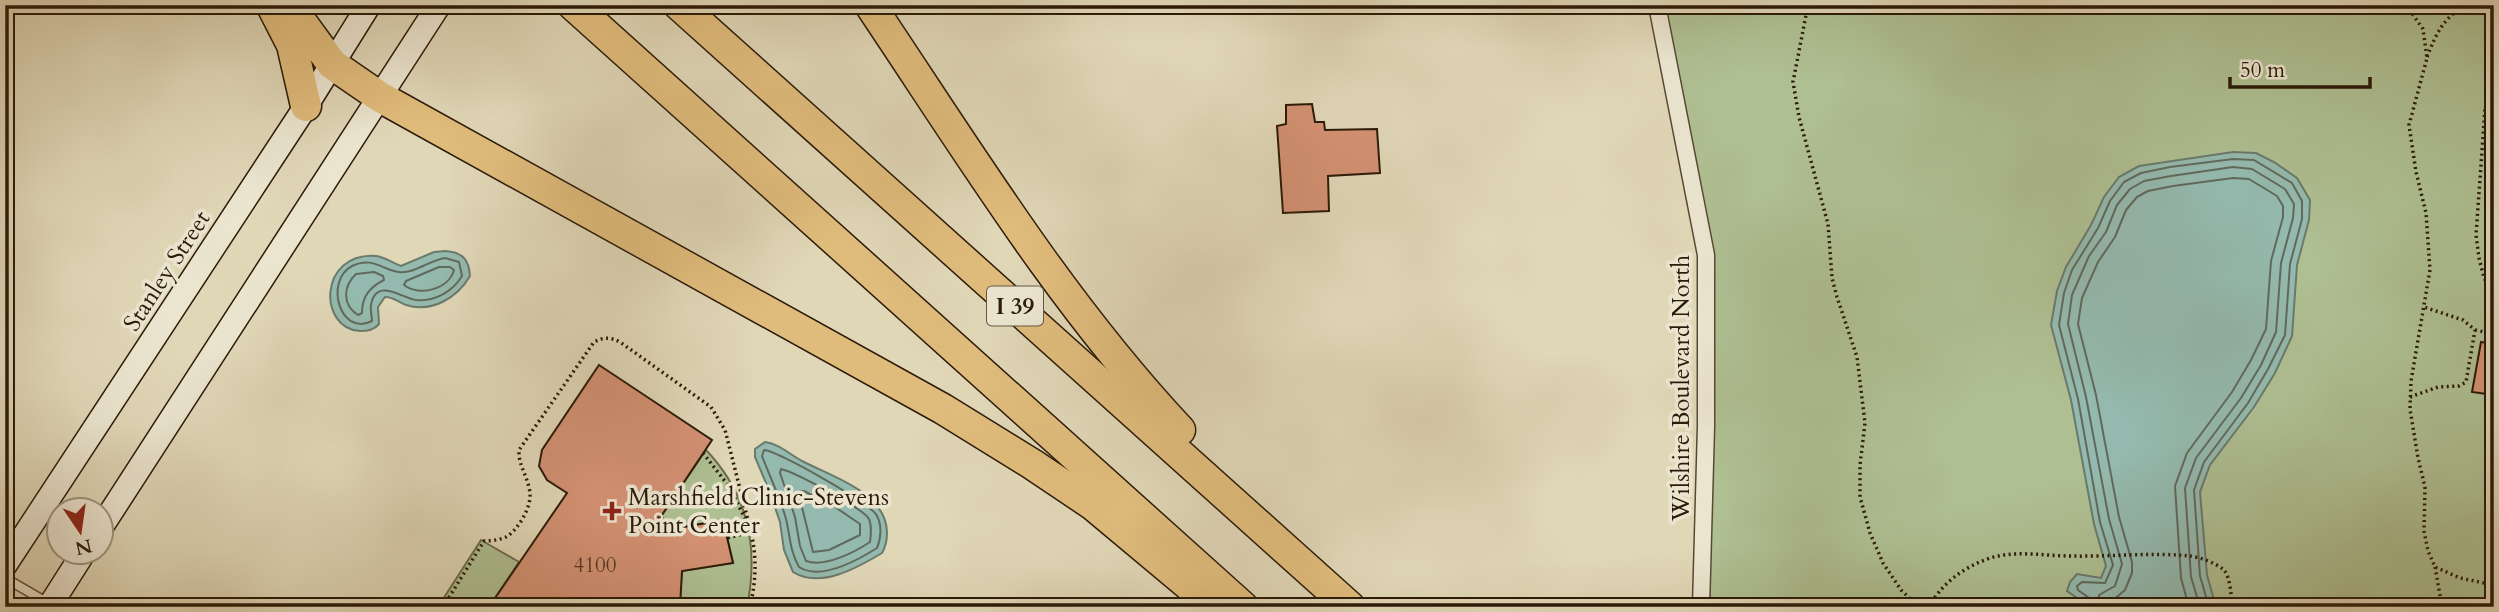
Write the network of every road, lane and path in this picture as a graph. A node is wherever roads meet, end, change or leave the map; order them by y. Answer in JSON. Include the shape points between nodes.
{"nodes":[{"id":1,"x":271,"y":5,"type":"edge"},
{"id":2,"x":289,"y":5,"type":"edge"},
{"id":3,"x":369,"y":5,"type":"edge"},
{"id":4,"x":439,"y":5,"type":"edge"},
{"id":5,"x":573,"y":5,"type":"edge"},
{"id":6,"x":679,"y":5,"type":"edge"},
{"id":7,"x":870,"y":5,"type":"edge"},
{"id":8,"x":1657,"y":5,"type":"edge"},
{"id":9,"x":1808,"y":5,"type":"edge"},
{"id":10,"x":2406,"y":5,"type":"edge"},
{"id":11,"x":2467,"y":5,"type":"edge"},
{"id":12,"x":2427,"y":58,"type":"junction"},
{"id":13,"x":332,"y":64,"type":"junction"},
{"id":14,"x":2494,"y":79,"type":"edge"},
{"id":15,"x":380,"y":97,"type":"junction"},
{"id":16,"x":306,"y":106,"type":"junction"},
{"id":17,"x":2494,"y":296,"type":"edge"},
{"id":18,"x":2424,"y":307,"type":"junction"},
{"id":19,"x":2475,"y":330,"type":"junction"},
{"id":20,"x":2494,"y":334,"type":"edge"},
{"id":21,"x":2410,"y":397,"type":"junction"},
{"id":22,"x":703,"y":453,"type":"dead end"},
{"id":23,"x":1205,"y":476,"type":"junction"},
{"id":24,"x":116,"y":504,"type":"edge"},
{"id":25,"x":751,"y":532,"type":"junction"},
{"id":26,"x":727,"y":538,"type":"dead end"},
{"id":27,"x":5,"y":565,"type":"edge"},
{"id":28,"x":75,"y":566,"type":"edge"},
{"id":29,"x":2435,"y":567,"type":"junction"},
{"id":30,"x":5,"y":578,"type":"edge"},
{"id":31,"x":2494,"y":584,"type":"edge"},
{"id":32,"x":446,"y":601,"type":"junction"},
{"id":33,"x":51,"y":606,"type":"edge"},
{"id":34,"x":443,"y":607,"type":"edge"},
{"id":35,"x":456,"y":607,"type":"edge"},
{"id":36,"x":750,"y":607,"type":"edge"},
{"id":37,"x":1215,"y":607,"type":"edge"},
{"id":38,"x":1243,"y":607,"type":"edge"},
{"id":39,"x":1350,"y":607,"type":"edge"},
{"id":40,"x":1701,"y":607,"type":"edge"},
{"id":41,"x":1919,"y":607,"type":"edge"},
{"id":42,"x":1929,"y":607,"type":"edge"},
{"id":43,"x":2232,"y":607,"type":"edge"},
{"id":44,"x":2442,"y":607,"type":"edge"}],
"edges":[{"from":1,"to":16,"type":"highway","via":[[292,45]]},
{"from":2,"to":13,"type":"highway"},
{"from":3,"to":13,"type":"main road","name":"Stanley Street"},
{"from":4,"to":15,"type":"main road"},
{"from":5,"to":38,"type":"highway"},
{"from":6,"to":23,"type":"highway","number":"I 39"},
{"from":7,"to":23,"type":"highway","via":[[1077,308],[1192,443]]},
{"from":8,"to":40,"type":"street","name":"Wilshire Boulevard North","via":[[1706,255]]},
{"from":9,"to":41,"type":"path","via":[[1793,82],[1828,224],[1832,278],[1857,357],[1865,423],[1860,497],[1883,563]]},
{"from":10,"to":12,"type":"path","via":[[2423,30]]},
{"from":11,"to":12,"type":"path","via":[[2439,28]]},
{"from":12,"to":18,"type":"path","via":[[2409,125],[2426,213],[2430,270]]},
{"from":13,"to":15,"type":"highway"},
{"from":13,"to":16,"type":"main road","name":"Stanley Street"},
{"from":14,"to":17,"type":"path","via":[[2485,109],[2476,235],[2484,278]]},
{"from":15,"to":24,"type":"main road"},
{"from":15,"to":37,"type":"highway","via":[[954,415],[1093,505]]},
{"from":16,"to":27,"type":"main road","name":"Stanley Street"},
{"from":18,"to":19,"type":"path","via":[[2463,320]]},
{"from":18,"to":21,"type":"path"},
{"from":19,"to":20,"type":"path"},
{"from":19,"to":21,"type":"path","via":[[2466,382]]},
{"from":21,"to":29,"type":"path","via":[[2425,487],[2424,531]]},
{"from":22,"to":25,"type":"path","via":[[727,485]]},
{"from":23,"to":39,"type":"highway","number":"I 39"},
{"from":25,"to":26,"type":"path"},
{"from":25,"to":32,"type":"path","via":[[725,430],[716,412],[620,342],[604,338],[594,342],[519,450],[528,507],[507,536],[484,541]]},
{"from":25,"to":36,"type":"path","via":[[756,559]]},
{"from":28,"to":33,"type":"main road"},
{"from":29,"to":31,"type":"path","via":[[2460,578]]},
{"from":29,"to":44,"type":"path"},
{"from":30,"to":33,"type":"lane"},
{"from":32,"to":34,"type":"path"},
{"from":32,"to":35,"type":"path"},
{"from":42,"to":43,"type":"path","via":[[1947,582],[1967,568],[2011,554],[2030,554],[2190,556],[2224,570]]}]}
